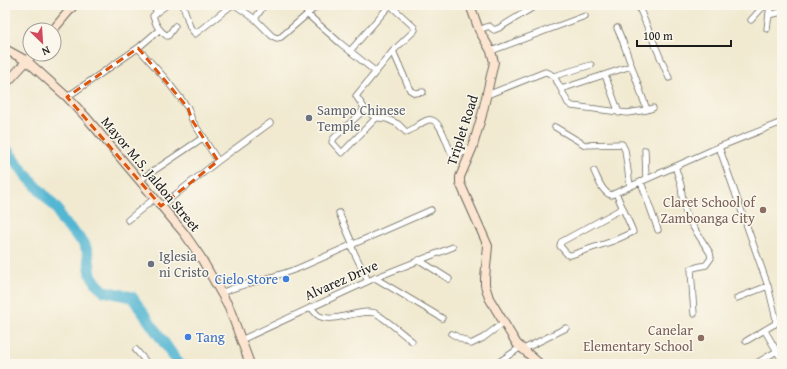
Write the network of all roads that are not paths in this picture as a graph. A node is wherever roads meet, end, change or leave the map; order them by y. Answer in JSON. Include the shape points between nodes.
{"nodes":[{"id":1,"x":74,"y":5,"type":"edge"},
{"id":2,"x":153,"y":5,"type":"edge"},
{"id":3,"x":167,"y":5,"type":"edge"},
{"id":4,"x":183,"y":5,"type":"edge"},
{"id":5,"x":233,"y":5,"type":"edge"},
{"id":6,"x":264,"y":5,"type":"edge"},
{"id":7,"x":318,"y":5,"type":"edge"},
{"id":8,"x":391,"y":5,"type":"edge"},
{"id":9,"x":470,"y":5,"type":"edge"},
{"id":10,"x":537,"y":5,"type":"edge"},
{"id":11,"x":638,"y":5,"type":"edge"},
{"id":12,"x":766,"y":5,"type":"edge"},
{"id":13,"x":770,"y":5,"type":"edge"},
{"id":14,"x":157,"y":12,"type":"junction"},
{"id":15,"x":782,"y":12,"type":"edge"},
{"id":16,"x":307,"y":14,"type":"junction"},
{"id":17,"x":769,"y":14,"type":"junction"},
{"id":18,"x":585,"y":16,"type":"dead end"},
{"id":19,"x":255,"y":19,"type":"junction"},
{"id":20,"x":751,"y":20,"type":"dead end"},
{"id":21,"x":60,"y":22,"type":"edge"},
{"id":22,"x":175,"y":26,"type":"dead end"},
{"id":23,"x":617,"y":28,"type":"dead end"},
{"id":24,"x":767,"y":28,"type":"dead end"},
{"id":25,"x":159,"y":30,"type":"junction"},
{"id":26,"x":479,"y":30,"type":"junction"},
{"id":27,"x":138,"y":48,"type":"junction"},
{"id":28,"x":5,"y":49,"type":"edge"},
{"id":29,"x":350,"y":51,"type":"junction"},
{"id":30,"x":393,"y":51,"type":"junction"},
{"id":31,"x":491,"y":51,"type":"junction"},
{"id":32,"x":22,"y":58,"type":"edge"},
{"id":33,"x":26,"y":62,"type":"edge"},
{"id":34,"x":28,"y":62,"type":"edge"},
{"id":35,"x":591,"y":65,"type":"dead end"},
{"id":36,"x":631,"y":66,"type":"junction"},
{"id":37,"x":376,"y":72,"type":"junction"},
{"id":38,"x":605,"y":74,"type":"junction"},
{"id":39,"x":554,"y":76,"type":"junction"},
{"id":40,"x":669,"y":78,"type":"dead end"},
{"id":41,"x":5,"y":85,"type":"edge"},
{"id":42,"x":561,"y":89,"type":"junction"},
{"id":43,"x":423,"y":92,"type":"dead end"},
{"id":44,"x":488,"y":95,"type":"junction"},
{"id":45,"x":67,"y":97,"type":"junction"},
{"id":46,"x":365,"y":109,"type":"junction"},
{"id":47,"x":619,"y":113,"type":"junction"},
{"id":48,"x":376,"y":118,"type":"junction"},
{"id":49,"x":782,"y":122,"type":"edge"},
{"id":50,"x":270,"y":123,"type":"dead end"},
{"id":51,"x":555,"y":127,"type":"dead end"},
{"id":52,"x":204,"y":138,"type":"junction"},
{"id":53,"x":719,"y":147,"type":"junction"},
{"id":54,"x":472,"y":149,"type":"junction"},
{"id":55,"x":645,"y":150,"type":"dead end"},
{"id":56,"x":218,"y":161,"type":"junction"},
{"id":57,"x":675,"y":166,"type":"junction"},
{"id":58,"x":594,"y":171,"type":"dead end"},
{"id":59,"x":140,"y":180,"type":"junction"},
{"id":60,"x":644,"y":180,"type":"junction"},
{"id":61,"x":630,"y":186,"type":"junction"},
{"id":62,"x":616,"y":193,"type":"junction"},
{"id":63,"x":155,"y":198,"type":"junction"},
{"id":64,"x":162,"y":206,"type":"junction"},
{"id":65,"x":623,"y":208,"type":"junction"},
{"id":66,"x":431,"y":210,"type":"dead end"},
{"id":67,"x":340,"y":213,"type":"dead end"},
{"id":68,"x":128,"y":220,"type":"dead end"},
{"id":69,"x":658,"y":230,"type":"dead end"},
{"id":70,"x":352,"y":245,"type":"junction"},
{"id":71,"x":453,"y":247,"type":"dead end"},
{"id":72,"x":419,"y":260,"type":"junction"},
{"id":73,"x":375,"y":278,"type":"junction"},
{"id":74,"x":449,"y":279,"type":"dead end"},
{"id":75,"x":368,"y":281,"type":"junction"},
{"id":76,"x":768,"y":286,"type":"junction"},
{"id":77,"x":221,"y":293,"type":"junction"},
{"id":78,"x":737,"y":298,"type":"dead end"},
{"id":79,"x":311,"y":307,"type":"junction"},
{"id":80,"x":694,"y":314,"type":"dead end"},
{"id":81,"x":442,"y":318,"type":"dead end"},
{"id":82,"x":503,"y":323,"type":"junction"},
{"id":83,"x":566,"y":328,"type":"dead end"},
{"id":84,"x":765,"y":331,"type":"junction"},
{"id":85,"x":452,"y":334,"type":"dead end"},
{"id":86,"x":241,"y":340,"type":"junction"},
{"id":87,"x":412,"y":341,"type":"dead end"},
{"id":88,"x":746,"y":341,"type":"dead end"},
{"id":89,"x":522,"y":348,"type":"junction"},
{"id":90,"x":136,"y":350,"type":"dead end"},
{"id":91,"x":777,"y":351,"type":"junction"},
{"id":92,"x":782,"y":360,"type":"edge"},
{"id":93,"x":148,"y":364,"type":"edge"},
{"id":94,"x":250,"y":364,"type":"edge"},
{"id":95,"x":496,"y":364,"type":"edge"},
{"id":96,"x":540,"y":364,"type":"edge"},
{"id":97,"x":755,"y":364,"type":"edge"}],
"edges":[{"from":1,"to":21,"type":"main road"},
{"from":2,"to":14,"type":"street"},
{"from":3,"to":14,"type":"street"},
{"from":4,"to":5,"type":"street","via":[[195,34]]},
{"from":5,"to":19,"type":"street"},
{"from":6,"to":19,"type":"street"},
{"from":7,"to":16,"type":"street"},
{"from":8,"to":29,"type":"street"},
{"from":8,"to":30,"type":"street","via":[[416,29]]},
{"from":9,"to":26,"type":"main road","name":"Triplet Road"},
{"from":10,"to":26,"type":"street","via":[[494,30],[489,26]]},
{"from":11,"to":40,"type":"street"},
{"from":12,"to":20,"type":"street"},
{"from":13,"to":17,"type":"street"},
{"from":14,"to":25,"type":"street","via":[[153,16]]},
{"from":15,"to":17,"type":"street"},
{"from":16,"to":19,"type":"street","via":[[277,38]]},
{"from":16,"to":29,"type":"street"},
{"from":17,"to":24,"type":"street"},
{"from":18,"to":31,"type":"street"},
{"from":22,"to":25,"type":"street","via":[[168,36]]},
{"from":23,"to":36,"type":"street"},
{"from":25,"to":27,"type":"street"},
{"from":26,"to":31,"type":"main road","name":"Triplet Road"},
{"from":27,"to":45,"type":"street"},
{"from":27,"to":52,"type":"street","via":[[191,112],[191,118]]},
{"from":28,"to":32,"type":"main road","name":"Mayor M.S. Jaldon Street"},
{"from":29,"to":37,"type":"street"},
{"from":30,"to":37,"type":"street"},
{"from":30,"to":43,"type":"street","via":[[410,90],[415,93]]},
{"from":31,"to":44,"type":"main road","name":"Triplet Road","via":[[494,62]]},
{"from":33,"to":41,"type":"main road"},
{"from":34,"to":45,"type":"main road","name":"Mayor M.S. Jaldon Street"},
{"from":35,"to":39,"type":"street"},
{"from":36,"to":38,"type":"street"},
{"from":36,"to":47,"type":"street","via":[[650,109]]},
{"from":37,"to":46,"type":"street","via":[[356,96]]},
{"from":38,"to":42,"type":"street"},
{"from":38,"to":47,"type":"street"},
{"from":39,"to":42,"type":"street"},
{"from":39,"to":44,"type":"street","via":[[544,72]]},
{"from":42,"to":47,"type":"street","via":[[572,106]]},
{"from":44,"to":54,"type":"main road","name":"Triplet Road"},
{"from":45,"to":59,"type":"main road","name":"Mayor M.S. Jaldon Street"},
{"from":46,"to":48,"type":"street"},
{"from":46,"to":48,"type":"street","via":[[334,138],[332,142],[342,153]]},
{"from":48,"to":54,"type":"street","via":[[387,119],[407,132],[431,120],[440,128],[452,154]]},
{"from":49,"to":53,"type":"street"},
{"from":50,"to":56,"type":"street"},
{"from":51,"to":61,"type":"street","via":[[585,145],[622,144]]},
{"from":52,"to":56,"type":"street"},
{"from":52,"to":59,"type":"street"},
{"from":53,"to":57,"type":"street"},
{"from":53,"to":76,"type":"street"},
{"from":54,"to":82,"type":"main road","name":"Triplet Road","via":[[460,183],[487,241],[489,250],[485,285]]},
{"from":55,"to":60,"type":"street"},
{"from":56,"to":64,"type":"street"},
{"from":57,"to":60,"type":"street"},
{"from":57,"to":80,"type":"street","via":[[688,219],[711,258],[706,265],[692,269]]},
{"from":58,"to":62,"type":"street","via":[[606,193]]},
{"from":59,"to":63,"type":"main road","name":"Mayor M.S. Jaldon Street"},
{"from":60,"to":61,"type":"street"},
{"from":60,"to":69,"type":"street"},
{"from":61,"to":62,"type":"street"},
{"from":62,"to":65,"type":"street"},
{"from":63,"to":64,"type":"main road","name":"Mayor M.S. Jaldon Street"},
{"from":63,"to":68,"type":"street"},
{"from":64,"to":77,"type":"main road","name":"Mayor M.S. Jaldon Street","via":[[192,244]]},
{"from":65,"to":65,"type":"street","via":[[633,232],[631,234],[571,255],[560,246],[561,242]]},
{"from":66,"to":70,"type":"street"},
{"from":67,"to":70,"type":"street"},
{"from":70,"to":75,"type":"street"},
{"from":70,"to":77,"type":"street","via":[[283,274]]},
{"from":71,"to":72,"type":"street","name":"Alvarez Drive"},
{"from":72,"to":73,"type":"street","name":"Alvarez Drive"},
{"from":72,"to":74,"type":"street"},
{"from":73,"to":75,"type":"street","name":"Alvarez Drive"},
{"from":73,"to":81,"type":"street"},
{"from":75,"to":79,"type":"street","name":"Alvarez Drive"},
{"from":76,"to":78,"type":"street"},
{"from":76,"to":84,"type":"street","via":[[776,319],[775,324]]},
{"from":77,"to":86,"type":"main road","name":"Mayor M.S. Jaldon Street"},
{"from":79,"to":86,"type":"street","name":"Alvarez Drive"},
{"from":79,"to":87,"type":"street","via":[[318,315],[331,318],[365,312],[376,313]]},
{"from":82,"to":85,"type":"street","via":[[471,344]]},
{"from":82,"to":89,"type":"main road","name":"Triplet Road"},
{"from":83,"to":89,"type":"street"},
{"from":84,"to":88,"type":"street"},
{"from":84,"to":91,"type":"street"},
{"from":86,"to":94,"type":"main road","name":"Mayor M.S. Jaldon Street"},
{"from":89,"to":95,"type":"street"},
{"from":89,"to":96,"type":"main road","name":"Triplet Road"},
{"from":90,"to":93,"type":"street"},
{"from":91,"to":92,"type":"street"},
{"from":91,"to":97,"type":"street"}]}
